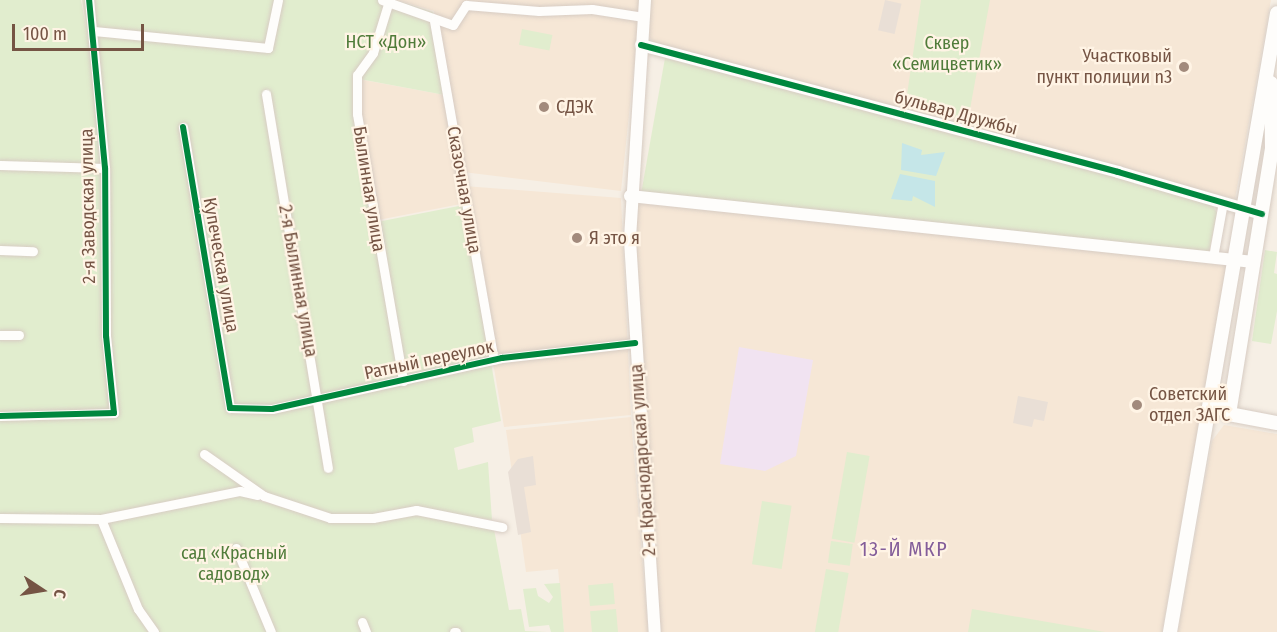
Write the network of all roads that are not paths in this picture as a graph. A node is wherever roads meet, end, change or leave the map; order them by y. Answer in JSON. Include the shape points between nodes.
{"nodes":[{"id":1,"x":89,"y":0,"type":"edge"},
{"id":2,"x":278,"y":0,"type":"edge"},
{"id":3,"x":645,"y":0,"type":"edge"},
{"id":4,"x":385,"y":2,"type":"edge"},
{"id":5,"x":1277,"y":13,"type":"edge"},
{"id":6,"x":643,"y":17,"type":"junction"},
{"id":7,"x":434,"y":21,"type":"junction"},
{"id":8,"x":94,"y":31,"type":"junction"},
{"id":9,"x":644,"y":46,"type":"junction"},
{"id":10,"x":1270,"y":54,"type":"junction"},
{"id":11,"x":266,"y":94,"type":"dead end"},
{"id":12,"x":183,"y":128,"type":"dead end"},
{"id":13,"x":0,"y":165,"type":"edge"},
{"id":14,"x":105,"y":168,"type":"junction"},
{"id":15,"x":632,"y":197,"type":"junction"},
{"id":16,"x":1223,"y":202,"type":"junction"},
{"id":17,"x":1243,"y":208,"type":"junction"},
{"id":18,"x":1262,"y":214,"type":"junction"},
{"id":19,"x":0,"y":250,"type":"edge"},
{"id":20,"x":33,"y":251,"type":"dead end"},
{"id":21,"x":1214,"y":257,"type":"junction"},
{"id":22,"x":1234,"y":260,"type":"junction"},
{"id":23,"x":1254,"y":262,"type":"junction"},
{"id":24,"x":0,"y":335,"type":"edge"},
{"id":25,"x":19,"y":335,"type":"dead end"},
{"id":26,"x":635,"y":343,"type":"junction"},
{"id":27,"x":494,"y":360,"type":"junction"},
{"id":28,"x":403,"y":381,"type":"junction"},
{"id":29,"x":319,"y":399,"type":"junction"},
{"id":30,"x":1211,"y":399,"type":"junction"},
{"id":31,"x":230,"y":408,"type":"joint"},
{"id":32,"x":1229,"y":414,"type":"junction"},
{"id":33,"x":0,"y":416,"type":"edge"},
{"id":34,"x":1277,"y":423,"type":"edge"},
{"id":35,"x":1207,"y":426,"type":"junction"},
{"id":36,"x":204,"y":454,"type":"dead end"},
{"id":37,"x":328,"y":468,"type":"dead end"},
{"id":38,"x":264,"y":496,"type":"junction"},
{"id":39,"x":0,"y":518,"type":"edge"},
{"id":40,"x":101,"y":519,"type":"junction"},
{"id":41,"x":502,"y":527,"type":"dead end"},
{"id":42,"x":237,"y":548,"type":"dead end"},
{"id":43,"x":154,"y":632,"type":"edge"},
{"id":44,"x":271,"y":632,"type":"edge"},
{"id":45,"x":655,"y":632,"type":"edge"},
{"id":46,"x":1170,"y":632,"type":"edge"}],
"edges":[{"from":1,"to":8,"type":"street","name":"2-я Заводская улица"},
{"from":2,"to":8,"type":"street","via":[[268,48]]},
{"from":3,"to":6,"type":"street","name":"2-я Краснодарская улица"},
{"from":4,"to":7,"type":"street"},
{"from":4,"to":28,"type":"street","name":"Былинная улица","via":[[373,53],[357,75],[357,114]]},
{"from":5,"to":10,"type":"main road"},
{"from":6,"to":7,"type":"street","via":[[592,9],[539,11],[466,5],[453,25]]},
{"from":6,"to":9,"type":"street","name":"2-я Краснодарская улица"},
{"from":7,"to":27,"type":"street","name":"Сказочная улица"},
{"from":8,"to":14,"type":"street","name":"2-я Заводская улица"},
{"from":9,"to":15,"type":"street","name":"2-я Краснодарская улица"},
{"from":9,"to":16,"type":"street","name":"бульвар Дружбы"},
{"from":10,"to":17,"type":"main road"},
{"from":10,"to":18,"type":"main road","via":[[1272,148]]},
{"from":11,"to":29,"type":"street","name":"2-я Былинная улица"},
{"from":12,"to":31,"type":"street","name":"Купеческая улица"},
{"from":13,"to":14,"type":"street"},
{"from":14,"to":33,"type":"street","name":"2-я Заводская улица","via":[[106,336],[114,413]]},
{"from":15,"to":21,"type":"street"},
{"from":15,"to":26,"type":"street","name":"2-я Краснодарская улица"},
{"from":16,"to":17,"type":"street","name":"бульвар Дружбы"},
{"from":16,"to":21,"type":"street"},
{"from":17,"to":18,"type":"street","name":"бульвар Дружбы"},
{"from":17,"to":22,"type":"main road"},
{"from":18,"to":23,"type":"main road"},
{"from":19,"to":20,"type":"street"},
{"from":21,"to":22,"type":"street"},
{"from":22,"to":23,"type":"street"},
{"from":22,"to":30,"type":"main road"},
{"from":23,"to":32,"type":"main road"},
{"from":24,"to":25,"type":"street"},
{"from":26,"to":27,"type":"street","name":"Ратный переулок"},
{"from":26,"to":45,"type":"street","name":"2-я Краснодарская улица"},
{"from":27,"to":28,"type":"street","name":"Ратный переулок"},
{"from":28,"to":29,"type":"street","name":"Ратный переулок"},
{"from":29,"to":31,"type":"street","name":"Ратный переулок","via":[[272,409]]},
{"from":29,"to":37,"type":"street","name":"2-я Былинная улица"},
{"from":30,"to":32,"type":"main road"},
{"from":30,"to":35,"type":"main road"},
{"from":32,"to":34,"type":"main road"},
{"from":32,"to":35,"type":"main road"},
{"from":35,"to":46,"type":"main road"},
{"from":36,"to":38,"type":"street"},
{"from":38,"to":40,"type":"street","via":[[240,491]]},
{"from":38,"to":41,"type":"street","via":[[340,520],[416,510]]},
{"from":39,"to":40,"type":"street"},
{"from":40,"to":43,"type":"street","via":[[138,609]]},
{"from":42,"to":44,"type":"street"}]}
